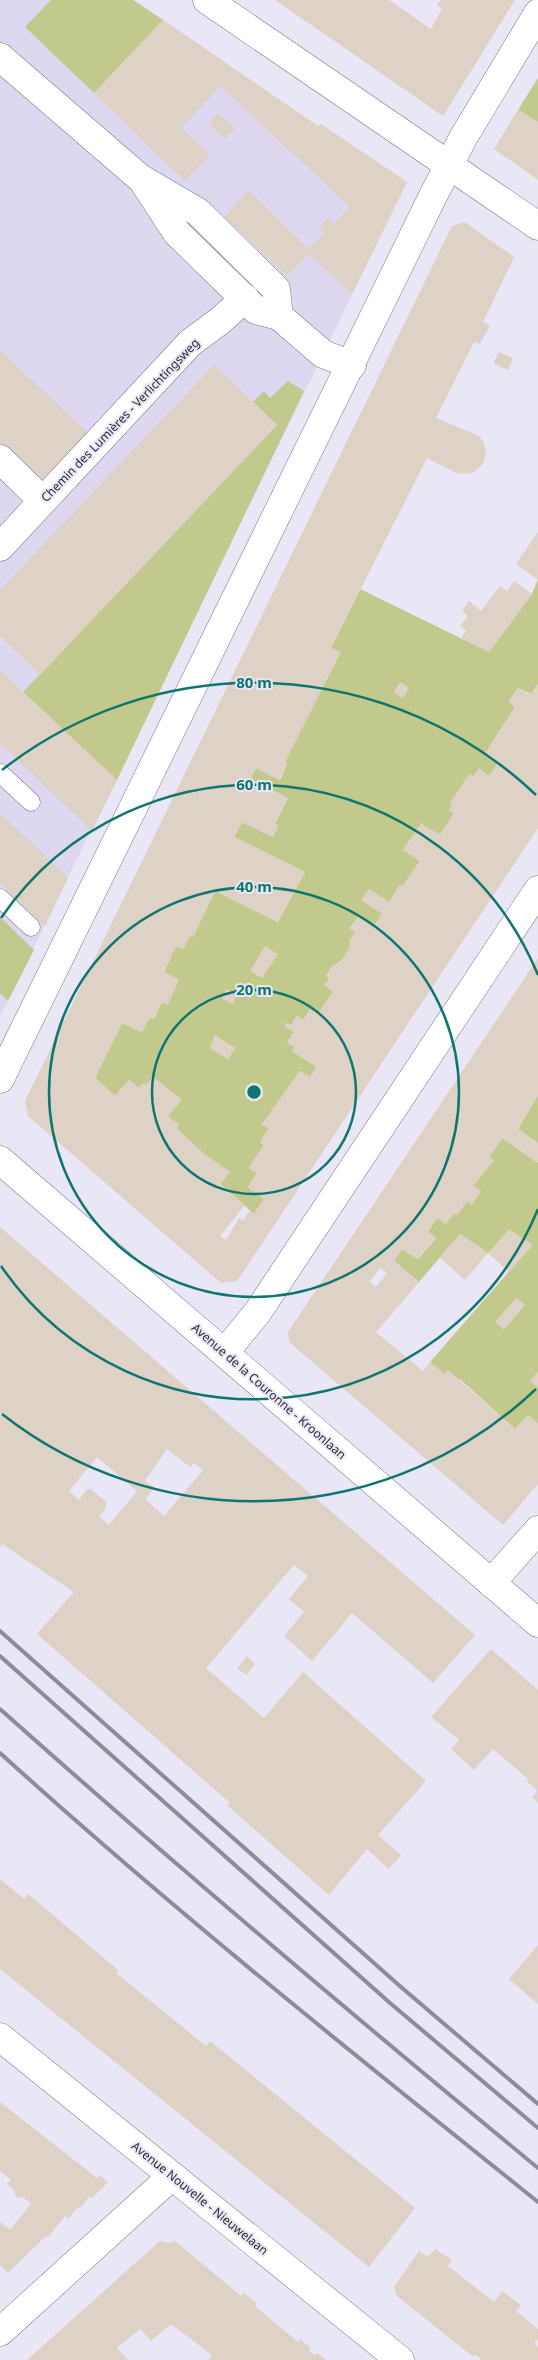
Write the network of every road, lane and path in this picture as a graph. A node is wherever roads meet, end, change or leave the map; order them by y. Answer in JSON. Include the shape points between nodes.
{"nodes":[{"id":1,"x":207,"y":0,"type":"edge"},
{"id":2,"x":538,"y":13,"type":"edge"},
{"id":3,"x":0,"y":57,"type":"edge"},
{"id":4,"x":449,"y":166,"type":"junction"},
{"id":5,"x":140,"y":178,"type":"junction"},
{"id":6,"x":538,"y":226,"type":"edge"},
{"id":7,"x":245,"y":298,"type":"junction"},
{"id":8,"x":279,"y":316,"type":"junction"},
{"id":9,"x":352,"y":365,"type":"junction"},
{"id":10,"x":0,"y":459,"type":"edge"},
{"id":11,"x":42,"y":500,"type":"junction"},
{"id":12,"x":0,"y":546,"type":"edge"},
{"id":13,"x":0,"y":773,"type":"edge"},
{"id":14,"x":31,"y":802,"type":"dead end"},
{"id":15,"x":538,"y":890,"type":"edge"},
{"id":16,"x":0,"y":898,"type":"edge"},
{"id":17,"x":31,"y":928,"type":"dead end"},
{"id":18,"x":0,"y":1079,"type":"edge"},
{"id":19,"x":0,"y":1160,"type":"edge"},
{"id":20,"x":225,"y":1352,"type":"junction"},
{"id":21,"x":538,"y":1530,"type":"edge"},
{"id":22,"x":491,"y":1582,"type":"junction"},
{"id":23,"x":538,"y":1623,"type":"edge"},
{"id":24,"x":0,"y":2037,"type":"edge"},
{"id":25,"x":172,"y":2176,"type":"junction"},
{"id":26,"x":0,"y":2332,"type":"edge"},
{"id":27,"x":400,"y":2360,"type":"edge"}],
"edges":[{"from":1,"to":4,"type":"street"},
{"from":2,"to":4,"type":"street"},
{"from":3,"to":5,"type":"street"},
{"from":4,"to":6,"type":"street"},
{"from":4,"to":9,"type":"street"},
{"from":5,"to":7,"type":"street","via":[[178,233]]},
{"from":5,"to":8,"type":"street","via":[[198,212],[264,277],[276,290]]},
{"from":7,"to":8,"type":"street","via":[[256,310]]},
{"from":7,"to":11,"type":"street","name":"Chemin des Lumières - Verlichtingsweg","via":[[190,343]]},
{"from":8,"to":9,"type":"street","via":[[322,354]]},
{"from":9,"to":18,"type":"street"},
{"from":10,"to":11,"type":"street"},
{"from":11,"to":12,"type":"street","name":"Chemin des Lumières - Verlichtingsweg"},
{"from":13,"to":14,"type":"lane"},
{"from":15,"to":20,"type":"street","via":[[258,1313]]},
{"from":16,"to":17,"type":"lane"},
{"from":19,"to":20,"type":"street","name":"Avenue de la Couronne - Kroonlaan"},
{"from":20,"to":22,"type":"street","name":"Avenue de la Couronne - Kroonlaan"},
{"from":21,"to":22,"type":"street"},
{"from":22,"to":23,"type":"street","name":"Avenue de la Couronne - Kroonlaan"},
{"from":24,"to":25,"type":"street","name":"Avenue Nouvelle - Nieuwelaan"},
{"from":25,"to":26,"type":"street"},
{"from":25,"to":27,"type":"street","name":"Avenue Nouvelle - Nieuwelaan"}]}
